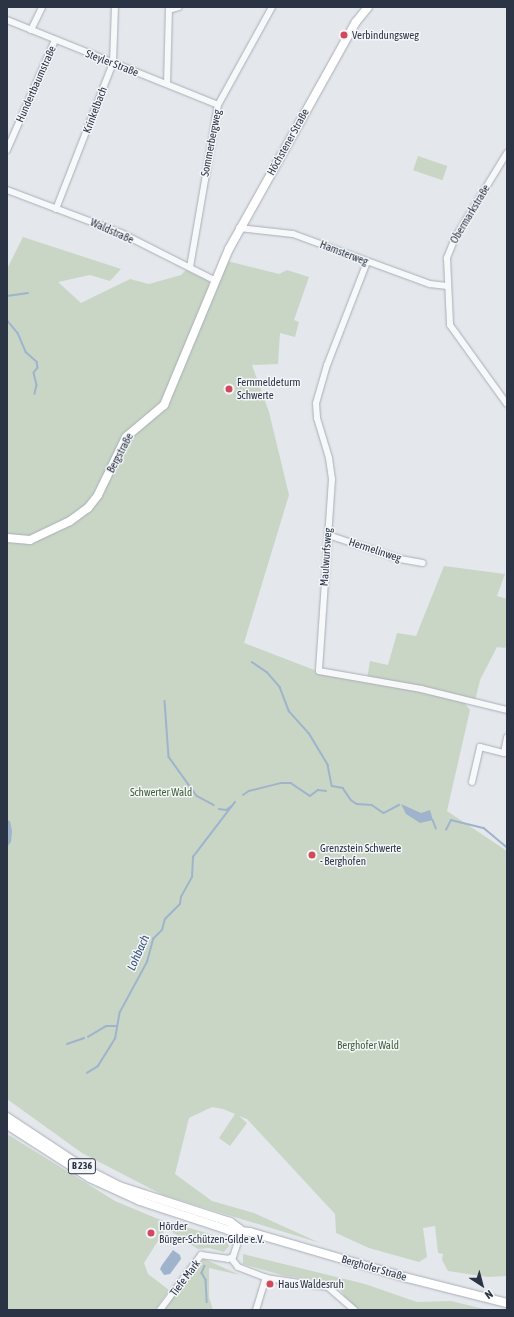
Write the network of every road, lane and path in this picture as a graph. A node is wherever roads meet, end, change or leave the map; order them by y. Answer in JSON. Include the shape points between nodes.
{"nodes":[{"id":1,"x":42,"y":7,"type":"edge"},
{"id":2,"x":115,"y":7,"type":"edge"},
{"id":3,"x":180,"y":7,"type":"edge"},
{"id":4,"x":272,"y":7,"type":"edge"},
{"id":5,"x":368,"y":7,"type":"edge"},
{"id":6,"x":169,"y":8,"type":"edge"},
{"id":7,"x":7,"y":20,"type":"edge"},
{"id":8,"x":31,"y":30,"type":"junction"},
{"id":9,"x":55,"y":40,"type":"junction"},
{"id":10,"x":113,"y":63,"type":"junction"},
{"id":11,"x":167,"y":84,"type":"junction"},
{"id":12,"x":218,"y":105,"type":"junction"},
{"id":13,"x":7,"y":150,"type":"edge"},
{"id":14,"x":507,"y":153,"type":"edge"},
{"id":15,"x":7,"y":190,"type":"edge"},
{"id":16,"x":56,"y":209,"type":"junction"},
{"id":17,"x":239,"y":228,"type":"junction"},
{"id":18,"x":367,"y":262,"type":"junction"},
{"id":19,"x":190,"y":267,"type":"junction"},
{"id":20,"x":214,"y":280,"type":"junction"},
{"id":21,"x":447,"y":286,"type":"junction"},
{"id":22,"x":507,"y":404,"type":"edge"},
{"id":23,"x":328,"y":535,"type":"junction"},
{"id":24,"x":7,"y":538,"type":"edge"},
{"id":25,"x":423,"y":563,"type":"dead end"},
{"id":26,"x":507,"y":710,"type":"edge"},
{"id":27,"x":507,"y":737,"type":"edge"},
{"id":28,"x":506,"y":755,"type":"edge"},
{"id":29,"x":472,"y":782,"type":"dead end"},
{"id":30,"x":7,"y":1117,"type":"edge"},
{"id":31,"x":7,"y":1125,"type":"edge"},
{"id":32,"x":162,"y":1204,"type":"junction"},
{"id":33,"x":242,"y":1230,"type":"junction"},
{"id":34,"x":231,"y":1258,"type":"junction"},
{"id":35,"x":266,"y":1278,"type":"junction"},
{"id":36,"x":507,"y":1302,"type":"edge"},
{"id":37,"x":160,"y":1310,"type":"edge"},
{"id":38,"x":256,"y":1310,"type":"edge"},
{"id":39,"x":354,"y":1310,"type":"edge"}],
"edges":[{"from":1,"to":8,"type":"street"},
{"from":2,"to":10,"type":"street","name":"Krinkelbach"},
{"from":3,"to":6,"type":"street"},
{"from":4,"to":12,"type":"street","name":"Sommerbergweg"},
{"from":5,"to":17,"type":"main road","name":"Höchstener Straße","via":[[356,22]]},
{"from":6,"to":11,"type":"street"},
{"from":7,"to":8,"type":"street","name":"Steyler Straße"},
{"from":8,"to":9,"type":"street","name":"Steyler Straße"},
{"from":9,"to":10,"type":"street","name":"Steyler Straße"},
{"from":9,"to":13,"type":"street","name":"Hundertbaumstraße"},
{"from":10,"to":11,"type":"street","name":"Steyler Straße"},
{"from":10,"to":16,"type":"street","name":"Krinkelbach"},
{"from":11,"to":12,"type":"street","name":"Steyler Straße"},
{"from":12,"to":19,"type":"street","name":"Sommerbergweg"},
{"from":14,"to":21,"type":"street","name":"Obermarkstraße","via":[[451,244]]},
{"from":15,"to":16,"type":"street","name":"Waldstraße"},
{"from":16,"to":19,"type":"street","name":"Waldstraße","via":[[121,233]]},
{"from":17,"to":18,"type":"street","name":"Hamsterweg","via":[[293,234]]},
{"from":17,"to":20,"type":"main road","name":"Höchstener Straße"},
{"from":18,"to":21,"type":"street","name":"Hamsterweg","via":[[430,284]]},
{"from":18,"to":23,"type":"street","name":"Maulwurfsweg","via":[[327,365],[316,403],[318,425],[331,471]]},
{"from":19,"to":20,"type":"street","name":"Waldstraße"},
{"from":20,"to":24,"type":"main road","name":"Bergstraße","via":[[168,399],[160,409],[135,426],[126,437],[92,504],[70,521],[36,538]]},
{"from":21,"to":22,"type":"street","name":"Obermarkstraße","via":[[450,325]]},
{"from":23,"to":25,"type":"street","name":"Hermelinweg","via":[[400,559]]},
{"from":23,"to":26,"type":"street","name":"Maulwurfsweg","via":[[319,671],[421,690]]},
{"from":27,"to":28,"type":"street"},
{"from":28,"to":29,"type":"street","via":[[480,747]]},
{"from":30,"to":32,"type":"main road","number":"B 236","via":[[95,1174]]},
{"from":31,"to":32,"type":"main road","number":"B 236","via":[[90,1178],[124,1194]]},
{"from":32,"to":33,"type":"main road","name":"Berghofer Straße","number":"B 236","via":[[228,1230]]},
{"from":33,"to":34,"type":"street"},
{"from":33,"to":36,"type":"main road","name":"Berghofer Straße","number":"B 236","via":[[404,1277]]},
{"from":34,"to":35,"type":"street","via":[[238,1267]]},
{"from":34,"to":37,"type":"street","name":"Tiefe Mark","via":[[201,1255]]},
{"from":35,"to":38,"type":"street"},
{"from":35,"to":39,"type":"street","via":[[328,1287]]}]}
